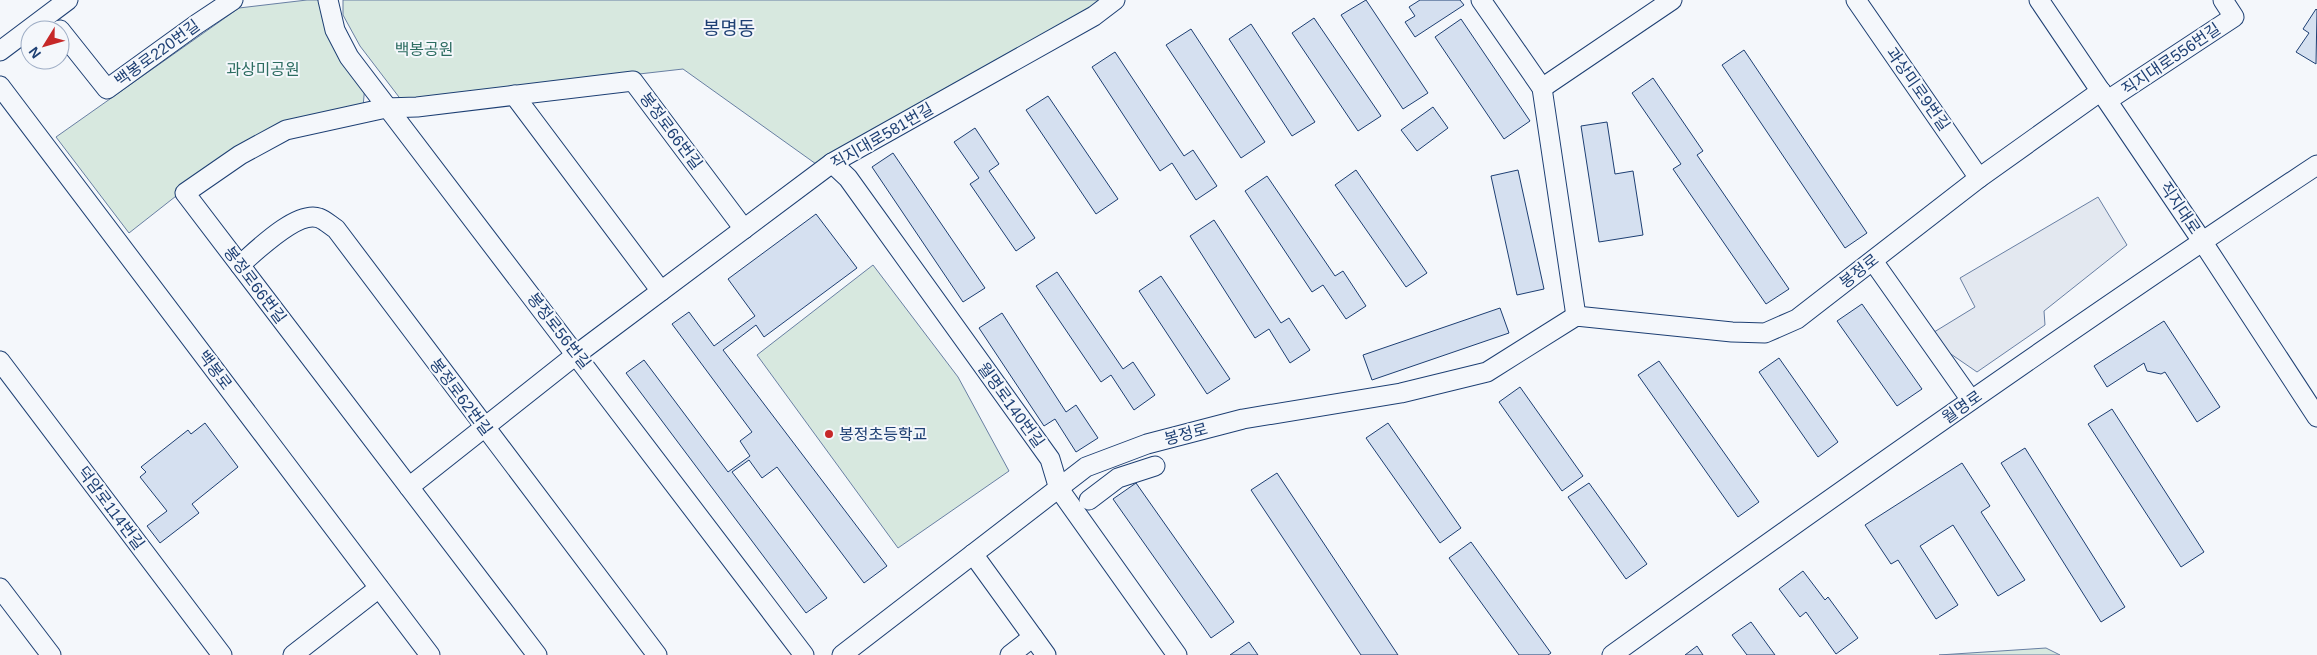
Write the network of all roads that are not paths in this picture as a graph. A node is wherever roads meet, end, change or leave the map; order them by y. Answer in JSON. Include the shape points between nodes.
{"nodes":[{"id":1,"x":68,"y":0,"type":"edge"},
{"id":2,"x":233,"y":0,"type":"edge"},
{"id":3,"x":328,"y":0,"type":"edge"},
{"id":4,"x":1115,"y":0,"type":"edge"},
{"id":5,"x":1480,"y":0,"type":"edge"},
{"id":6,"x":1672,"y":0,"type":"edge"},
{"id":7,"x":1856,"y":0,"type":"edge"},
{"id":8,"x":2039,"y":0,"type":"edge"},
{"id":9,"x":2223,"y":0,"type":"edge"},
{"id":10,"x":48,"y":15,"type":"junction"},
{"id":11,"x":52,"y":20,"type":"edge"},
{"id":12,"x":70,"y":43,"type":"edge"},
{"id":13,"x":0,"y":51,"type":"edge"},
{"id":14,"x":0,"y":86,"type":"edge"},
{"id":15,"x":1542,"y":88,"type":"junction"},
{"id":16,"x":514,"y":95,"type":"junction"},
{"id":17,"x":2104,"y":96,"type":"junction"},
{"id":18,"x":386,"y":108,"type":"junction"},
{"id":19,"x":832,"y":163,"type":"junction"},
{"id":20,"x":2317,"y":165,"type":"edge"},
{"id":21,"x":1979,"y":178,"type":"junction"},
{"id":22,"x":744,"y":229,"type":"junction"},
{"id":23,"x":2202,"y":241,"type":"junction"},
{"id":24,"x":1872,"y":261,"type":"junction"},
{"id":25,"x":240,"y":265,"type":"junction"},
{"id":26,"x":661,"y":291,"type":"junction"},
{"id":27,"x":1576,"y":316,"type":"junction"},
{"id":28,"x":577,"y":354,"type":"junction"},
{"id":29,"x":0,"y":361,"type":"edge"},
{"id":30,"x":1971,"y":400,"type":"junction"},
{"id":31,"x":2317,"y":418,"type":"edge"},
{"id":32,"x":484,"y":427,"type":"junction"},
{"id":33,"x":1154,"y":466,"type":"dead end"},
{"id":34,"x":409,"y":487,"type":"junction"},
{"id":35,"x":1059,"y":489,"type":"junction"},
{"id":36,"x":1089,"y":500,"type":"dead end"},
{"id":37,"x":974,"y":554,"type":"junction"},
{"id":38,"x":0,"y":588,"type":"edge"},
{"id":39,"x":380,"y":588,"type":"junction"},
{"id":40,"x":1033,"y":637,"type":"junction"},
{"id":41,"x":52,"y":655,"type":"edge"},
{"id":42,"x":222,"y":655,"type":"edge"},
{"id":43,"x":292,"y":655,"type":"edge"},
{"id":44,"x":430,"y":655,"type":"edge"},
{"id":45,"x":537,"y":655,"type":"edge"},
{"id":46,"x":657,"y":655,"type":"edge"},
{"id":47,"x":804,"y":655,"type":"edge"},
{"id":48,"x":842,"y":655,"type":"edge"},
{"id":49,"x":1010,"y":655,"type":"edge"},
{"id":50,"x":1046,"y":655,"type":"edge"},
{"id":51,"x":1177,"y":655,"type":"edge"},
{"id":52,"x":1612,"y":655,"type":"edge"}],
"edges":[{"from":1,"to":10,"type":"street"},
{"from":2,"to":12,"type":"street","name":"백봉로220번길","via":[[107,89]]},
{"from":3,"to":18,"type":"street","name":"봉정로56번길","via":[[335,30],[349,57]]},
{"from":4,"to":19,"type":"street","name":"직지대로581번길","via":[[1094,16]]},
{"from":5,"to":15,"type":"street"},
{"from":6,"to":15,"type":"street"},
{"from":7,"to":21,"type":"street","name":"과상미로9번길"},
{"from":8,"to":17,"type":"street","name":"직지대로"},
{"from":9,"to":17,"type":"street","name":"직지대로556번길","via":[[2234,16]]},
{"from":10,"to":11,"type":"street"},
{"from":10,"to":13,"type":"street"},
{"from":14,"to":39,"type":"street","name":"백봉로"},
{"from":15,"to":27,"type":"street"},
{"from":16,"to":18,"type":"street","name":"봉정로66번길"},
{"from":16,"to":22,"type":"street","name":"봉정로66번길","via":[[633,81]]},
{"from":16,"to":26,"type":"street"},
{"from":17,"to":21,"type":"street","name":"봉정로"},
{"from":17,"to":23,"type":"street","name":"직지대로"},
{"from":18,"to":25,"type":"street","name":"봉정로66번길","via":[[286,130],[240,155],[185,193]]},
{"from":18,"to":28,"type":"street","name":"봉정로56번길"},
{"from":19,"to":22,"type":"street","name":"직지대로581번길"},
{"from":19,"to":35,"type":"street","name":"월명로140번길","via":[[848,178],[1050,459]]},
{"from":20,"to":23,"type":"street","name":"월명로"},
{"from":21,"to":24,"type":"street","name":"봉정로"},
{"from":22,"to":26,"type":"street","name":"직지대로581번길"},
{"from":23,"to":30,"type":"street","name":"월명로"},
{"from":23,"to":31,"type":"street","name":"직지대로"},
{"from":24,"to":27,"type":"street","name":"봉정로","via":[[1797,319],[1765,333]]},
{"from":24,"to":30,"type":"street"},
{"from":25,"to":32,"type":"street","name":"봉정로62번길","via":[[299,220],[318,218],[336,229]]},
{"from":25,"to":34,"type":"street","name":"봉정로66번길"},
{"from":26,"to":28,"type":"street","name":"직지대로581번길"},
{"from":27,"to":35,"type":"street","name":"봉정로","via":[[1488,372],[1401,393],[1243,419],[1146,444],[1086,467]]},
{"from":28,"to":32,"type":"street","name":"직지대로581번길"},
{"from":28,"to":47,"type":"street","name":"봉정로56번길"},
{"from":29,"to":42,"type":"street","name":"덕암로114번길"},
{"from":30,"to":52,"type":"street","name":"월명로"},
{"from":32,"to":34,"type":"street","name":"직지대로581번길"},
{"from":32,"to":46,"type":"street","name":"봉정로62번길"},
{"from":33,"to":36,"type":"street","via":[[1118,478]]},
{"from":34,"to":45,"type":"street","name":"봉정로66번길"},
{"from":35,"to":37,"type":"street","name":"봉정로"},
{"from":35,"to":51,"type":"street","name":"월명로140번길"},
{"from":37,"to":40,"type":"street"},
{"from":37,"to":48,"type":"street","name":"봉정로"},
{"from":38,"to":41,"type":"street"},
{"from":39,"to":43,"type":"street"},
{"from":39,"to":44,"type":"street","name":"백봉로"},
{"from":40,"to":49,"type":"street"},
{"from":40,"to":50,"type":"street"}]}
